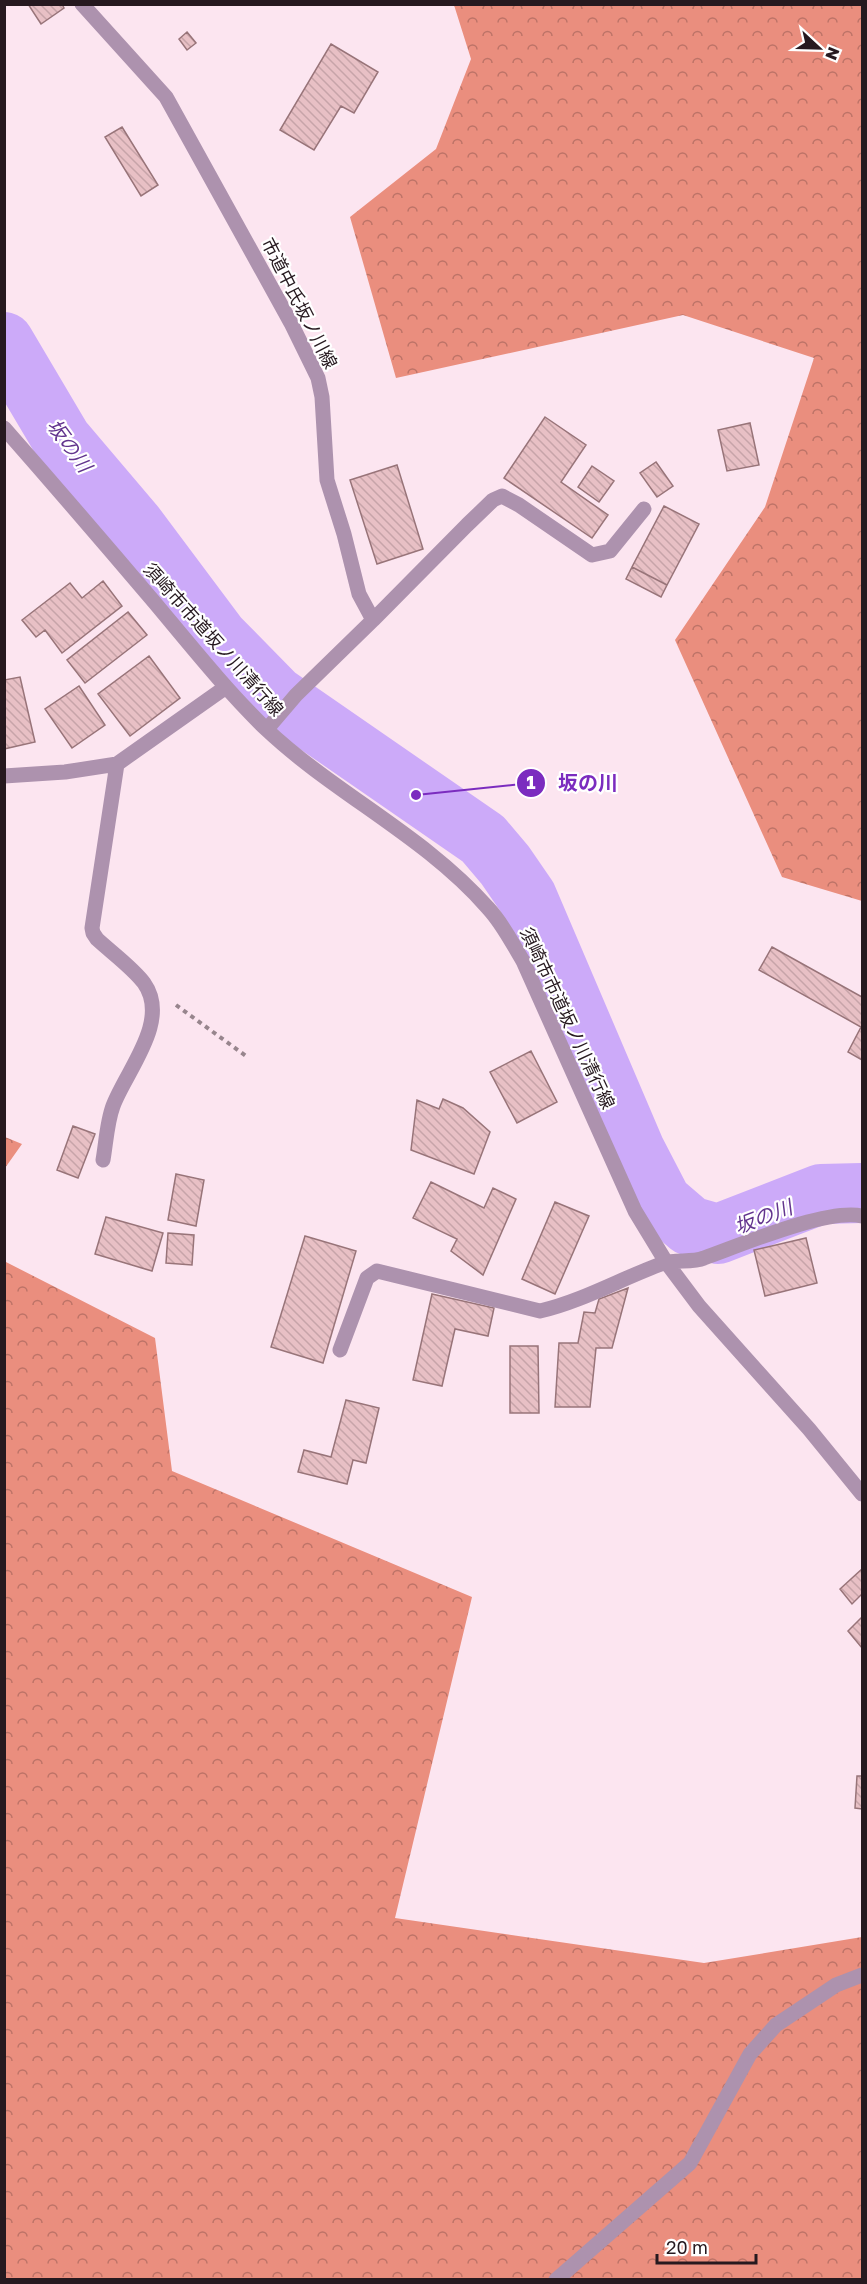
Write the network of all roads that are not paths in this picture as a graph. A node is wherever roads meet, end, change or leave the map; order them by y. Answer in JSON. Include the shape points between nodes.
{"nodes":[{"id":1,"x":82,"y":4,"type":"edge"},
{"id":2,"x":4,"y":428,"type":"edge"},
{"id":3,"x":644,"y":509,"type":"dead end"},
{"id":4,"x":373,"y":620,"type":"junction"},
{"id":5,"x":226,"y":687,"type":"junction"},
{"id":6,"x":271,"y":724,"type":"junction"},
{"id":7,"x":117,"y":764,"type":"junction"},
{"id":8,"x":4,"y":776,"type":"edge"},
{"id":9,"x":103,"y":1160,"type":"dead end"},
{"id":10,"x":862,"y":1216,"type":"edge"},
{"id":11,"x":666,"y":1262,"type":"junction"},
{"id":12,"x":340,"y":1350,"type":"dead end"},
{"id":13,"x":862,"y":1494,"type":"edge"},
{"id":14,"x":862,"y":1975,"type":"edge"},
{"id":15,"x":556,"y":2280,"type":"edge"}],
"edges":[{"from":1,"to":4,"type":"street","name":"市道中氏坂ノ川線","via":[[166,97],[318,378],[327,480],[359,594]]},
{"from":2,"to":5,"type":"street","name":"須崎市市道坂ノ川清行線"},
{"from":3,"to":4,"type":"street","via":[[610,551],[592,555],[502,496],[493,500]]},
{"from":4,"to":6,"type":"street"},
{"from":5,"to":6,"type":"street","name":"須崎市市道坂ノ川清行線"},
{"from":5,"to":7,"type":"street"},
{"from":6,"to":11,"type":"street","name":"須崎市市道坂ノ川清行線","via":[[333,783],[460,880],[504,928],[523,961],[635,1210]]},
{"from":7,"to":8,"type":"street"},
{"from":7,"to":9,"type":"street","via":[[92,928],[97,939],[143,982],[149,994],[151,1019],[138,1057],[113,1106]]},
{"from":10,"to":11,"type":"street","via":[[825,1217],[700,1260]]},
{"from":11,"to":12,"type":"street","via":[[540,1311],[377,1271],[367,1278]]},
{"from":11,"to":13,"type":"street","name":"須崎市市道坂ノ川清行線"},
{"from":14,"to":15,"type":"street","via":[[836,1985],[776,2025],[750,2054],[690,2163]]}]}
